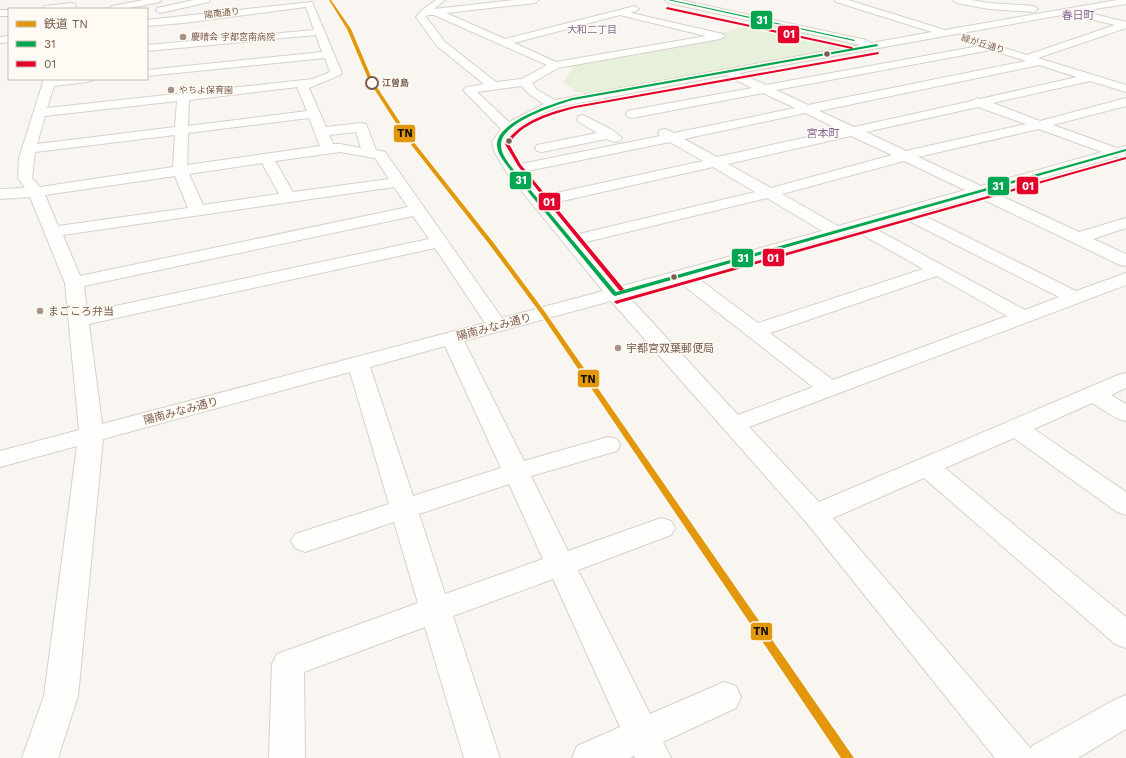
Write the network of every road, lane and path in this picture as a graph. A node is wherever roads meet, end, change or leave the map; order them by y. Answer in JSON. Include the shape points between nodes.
{"nodes":[{"id":1,"x":157,"y":0,"type":"edge"},
{"id":2,"x":206,"y":0,"type":"edge"},
{"id":3,"x":301,"y":0,"type":"edge"},
{"id":4,"x":321,"y":0,"type":"edge"},
{"id":5,"x":441,"y":0,"type":"edge"},
{"id":6,"x":535,"y":0,"type":"edge"},
{"id":7,"x":669,"y":0,"type":"edge"},
{"id":8,"x":840,"y":0,"type":"edge"},
{"id":9,"x":957,"y":0,"type":"edge"},
{"id":10,"x":1126,"y":1,"type":"edge"},
{"id":11,"x":249,"y":2,"type":"dead end"},
{"id":12,"x":656,"y":4,"type":"dead end"},
{"id":13,"x":72,"y":5,"type":"edge"},
{"id":14,"x":263,"y":5,"type":"junction"},
{"id":15,"x":642,"y":7,"type":"dead end"},
{"id":16,"x":52,"y":8,"type":"edge"},
{"id":17,"x":117,"y":8,"type":"edge"},
{"id":18,"x":154,"y":11,"type":"dead end"},
{"id":19,"x":1066,"y":11,"type":"junction"},
{"id":20,"x":430,"y":12,"type":"junction"},
{"id":21,"x":621,"y":12,"type":"junction"},
{"id":22,"x":219,"y":15,"type":"junction"},
{"id":23,"x":148,"y":22,"type":"edge"},
{"id":24,"x":148,"y":22,"type":"edge"},
{"id":25,"x":148,"y":22,"type":"edge"},
{"id":26,"x":1126,"y":25,"type":"edge"},
{"id":27,"x":320,"y":32,"type":"junction"},
{"id":28,"x":946,"y":33,"type":"junction"},
{"id":29,"x":227,"y":40,"type":"junction"},
{"id":30,"x":506,"y":42,"type":"junction"},
{"id":31,"x":877,"y":45,"type":"junction"},
{"id":32,"x":990,"y":47,"type":"junction"},
{"id":33,"x":148,"y":48,"type":"edge"},
{"id":34,"x":839,"y":52,"type":"junction"},
{"id":35,"x":329,"y":54,"type":"junction"},
{"id":36,"x":1032,"y":60,"type":"junction"},
{"id":37,"x":234,"y":64,"type":"junction"},
{"id":38,"x":555,"y":65,"type":"junction"},
{"id":39,"x":882,"y":67,"type":"junction"},
{"id":40,"x":148,"y":70,"type":"edge"},
{"id":41,"x":728,"y":72,"type":"junction"},
{"id":42,"x":148,"y":78,"type":"edge"},
{"id":43,"x":1090,"y":78,"type":"junction"},
{"id":44,"x":68,"y":80,"type":"edge"},
{"id":45,"x":49,"y":81,"type":"edge"},
{"id":46,"x":314,"y":82,"type":"junction"},
{"id":47,"x":525,"y":82,"type":"junction"},
{"id":48,"x":928,"y":84,"type":"junction"},
{"id":49,"x":494,"y":86,"type":"junction"},
{"id":50,"x":149,"y":87,"type":"dead end"},
{"id":51,"x":1126,"y":89,"type":"edge"},
{"id":52,"x":242,"y":90,"type":"junction"},
{"id":53,"x":766,"y":90,"type":"junction"},
{"id":54,"x":599,"y":95,"type":"junction"},
{"id":55,"x":183,"y":97,"type":"junction"},
{"id":56,"x":978,"y":102,"type":"junction"},
{"id":57,"x":1126,"y":102,"type":"edge"},
{"id":58,"x":553,"y":104,"type":"junction"},
{"id":59,"x":806,"y":109,"type":"junction"},
{"id":60,"x":39,"y":113,"type":"junction"},
{"id":61,"x":314,"y":114,"type":"junction"},
{"id":62,"x":632,"y":114,"type":"junction"},
{"id":63,"x":583,"y":119,"type":"dead end"},
{"id":64,"x":1039,"y":124,"type":"junction"},
{"id":65,"x":508,"y":129,"type":"junction"},
{"id":66,"x":182,"y":130,"type":"junction"},
{"id":67,"x":852,"y":131,"type":"junction"},
{"id":68,"x":321,"y":132,"type":"junction"},
{"id":69,"x":609,"y":134,"type":"junction"},
{"id":70,"x":671,"y":137,"type":"junction"},
{"id":71,"x":629,"y":146,"type":"junction"},
{"id":72,"x":542,"y":148,"type":"dead end"},
{"id":73,"x":29,"y":149,"type":"junction"},
{"id":74,"x":328,"y":149,"type":"junction"},
{"id":75,"x":1123,"y":153,"type":"edge"},
{"id":76,"x":370,"y":154,"type":"junction"},
{"id":77,"x":905,"y":156,"type":"junction"},
{"id":78,"x":266,"y":158,"type":"junction"},
{"id":79,"x":714,"y":162,"type":"junction"},
{"id":80,"x":512,"y":170,"type":"junction"},
{"id":81,"x":180,"y":171,"type":"junction"},
{"id":82,"x":398,"y":182,"type":"junction"},
{"id":83,"x":978,"y":191,"type":"junction"},
{"id":84,"x":36,"y":192,"type":"junction"},
{"id":85,"x":769,"y":193,"type":"junction"},
{"id":86,"x":0,"y":194,"type":"edge"},
{"id":87,"x":289,"y":198,"type":"junction"},
{"id":88,"x":538,"y":202,"type":"junction"},
{"id":89,"x":418,"y":210,"type":"junction"},
{"id":90,"x":197,"y":211,"type":"junction"},
{"id":91,"x":904,"y":212,"type":"junction"},
{"id":92,"x":1126,"y":222,"type":"edge"},
{"id":93,"x":857,"y":225,"type":"junction"},
{"id":94,"x":52,"y":232,"type":"junction"},
{"id":95,"x":836,"y":232,"type":"junction"},
{"id":96,"x":1078,"y":238,"type":"junction"},
{"id":97,"x":571,"y":241,"type":"junction"},
{"id":98,"x":439,"y":242,"type":"junction"},
{"id":99,"x":1126,"y":261,"type":"edge"},
{"id":100,"x":938,"y":270,"type":"junction"},
{"id":101,"x":682,"y":275,"type":"junction"},
{"id":102,"x":1126,"y":280,"type":"edge"},
{"id":103,"x":74,"y":283,"type":"junction"},
{"id":104,"x":615,"y":294,"type":"junction"},
{"id":105,"x":1075,"y":298,"type":"junction"},
{"id":106,"x":1024,"y":317,"type":"junction"},
{"id":107,"x":78,"y":320,"type":"junction"},
{"id":108,"x":497,"y":326,"type":"junction"},
{"id":109,"x":755,"y":331,"type":"junction"},
{"id":110,"x":452,"y":338,"type":"junction"},
{"id":111,"x":358,"y":363,"type":"junction"},
{"id":112,"x":1126,"y":380,"type":"edge"},
{"id":113,"x":830,"y":389,"type":"junction"},
{"id":114,"x":1094,"y":395,"type":"junction"},
{"id":115,"x":1126,"y":414,"type":"edge"},
{"id":116,"x":734,"y":425,"type":"junction"},
{"id":117,"x":1016,"y":428,"type":"junction"},
{"id":118,"x":91,"y":435,"type":"junction"},
{"id":119,"x":608,"y":445,"type":"dead end"},
{"id":120,"x":0,"y":459,"type":"edge"},
{"id":121,"x":927,"y":467,"type":"junction"},
{"id":122,"x":516,"y":472,"type":"junction"},
{"id":123,"x":1126,"y":506,"type":"edge"},
{"id":124,"x":403,"y":508,"type":"junction"},
{"id":125,"x":815,"y":515,"type":"junction"},
{"id":126,"x":661,"y":528,"type":"dead end"},
{"id":127,"x":305,"y":541,"type":"dead end"},
{"id":128,"x":561,"y":565,"type":"junction"},
{"id":129,"x":435,"y":609,"type":"junction"},
{"id":130,"x":1126,"y":635,"type":"edge"},
{"id":131,"x":724,"y":697,"type":"dead end"},
{"id":132,"x":1126,"y":711,"type":"edge"},
{"id":133,"x":647,"y":746,"type":"edge"},
{"id":134,"x":40,"y":758,"type":"edge"},
{"id":135,"x":287,"y":758,"type":"edge"},
{"id":136,"x":482,"y":758,"type":"edge"},
{"id":137,"x":590,"y":758,"type":"edge"},
{"id":138,"x":1018,"y":758,"type":"edge"},
{"id":139,"x":1045,"y":758,"type":"edge"}],
"edges":[{"from":1,"to":17,"type":"street"},
{"from":2,"to":18,"type":"street"},
{"from":3,"to":14,"type":"street"},
{"from":4,"to":24,"type":"street","name":"陽南通り"},
{"from":5,"to":20,"type":"street"},
{"from":6,"to":20,"type":"street"},
{"from":7,"to":12,"type":"street"},
{"from":7,"to":31,"type":"street"},
{"from":8,"to":28,"type":"street","name":"緑が丘通り"},
{"from":9,"to":19,"type":"street","via":[[989,6]]},
{"from":10,"to":19,"type":"street"},
{"from":11,"to":14,"type":"street"},
{"from":13,"to":16,"type":"street"},
{"from":14,"to":23,"type":"street"},
{"from":15,"to":21,"type":"street"},
{"from":19,"to":26,"type":"street"},
{"from":19,"to":28,"type":"street"},
{"from":20,"to":30,"type":"street"},
{"from":20,"to":49,"type":"street","via":[[421,17],[441,44]]},
{"from":21,"to":30,"type":"street"},
{"from":21,"to":38,"type":"street","via":[[720,36]]},
{"from":22,"to":25,"type":"street"},
{"from":22,"to":27,"type":"street","via":[[309,4]]},
{"from":22,"to":29,"type":"street"},
{"from":26,"to":36,"type":"street"},
{"from":27,"to":29,"type":"street"},
{"from":27,"to":35,"type":"street"},
{"from":28,"to":31,"type":"street"},
{"from":28,"to":32,"type":"street","name":"緑が丘通り"},
{"from":29,"to":33,"type":"street"},
{"from":29,"to":37,"type":"street"},
{"from":30,"to":38,"type":"street"},
{"from":31,"to":34,"type":"street"},
{"from":32,"to":36,"type":"street","name":"緑が丘通り"},
{"from":32,"to":39,"type":"street"},
{"from":34,"to":39,"type":"street"},
{"from":34,"to":41,"type":"street"},
{"from":35,"to":37,"type":"street"},
{"from":35,"to":46,"type":"street","via":[[336,73]]},
{"from":36,"to":43,"type":"street","name":"緑が丘通り"},
{"from":36,"to":48,"type":"street"},
{"from":37,"to":40,"type":"street"},
{"from":37,"to":52,"type":"street"},
{"from":38,"to":47,"type":"street"},
{"from":39,"to":48,"type":"street"},
{"from":39,"to":53,"type":"street"},
{"from":41,"to":53,"type":"street"},
{"from":41,"to":54,"type":"street"},
{"from":42,"to":50,"type":"street"},
{"from":43,"to":51,"type":"street","name":"緑が丘通り"},
{"from":43,"to":56,"type":"street"},
{"from":44,"to":45,"type":"street"},
{"from":45,"to":60,"type":"street"},
{"from":46,"to":52,"type":"street"},
{"from":46,"to":61,"type":"street","via":[[303,87]]},
{"from":47,"to":49,"type":"street"},
{"from":47,"to":58,"type":"street","via":[[533,92]]},
{"from":48,"to":56,"type":"street"},
{"from":48,"to":59,"type":"street"},
{"from":49,"to":65,"type":"street","via":[[469,90]]},
{"from":52,"to":55,"type":"street"},
{"from":53,"to":59,"type":"street"},
{"from":53,"to":62,"type":"street"},
{"from":54,"to":58,"type":"street"},
{"from":54,"to":62,"type":"street"},
{"from":55,"to":60,"type":"street"},
{"from":55,"to":66,"type":"street"},
{"from":56,"to":64,"type":"street"},
{"from":56,"to":67,"type":"street"},
{"from":57,"to":64,"type":"street"},
{"from":58,"to":65,"type":"street"},
{"from":59,"to":67,"type":"street"},
{"from":59,"to":70,"type":"street"},
{"from":60,"to":73,"type":"street"},
{"from":61,"to":66,"type":"street"},
{"from":61,"to":68,"type":"street"},
{"from":62,"to":70,"type":"street"},
{"from":63,"to":69,"type":"street"},
{"from":64,"to":75,"type":"street"},
{"from":64,"to":77,"type":"street"},
{"from":65,"to":80,"type":"street","via":[[499,141]]},
{"from":66,"to":73,"type":"street"},
{"from":66,"to":81,"type":"street"},
{"from":67,"to":77,"type":"street"},
{"from":67,"to":79,"type":"street"},
{"from":68,"to":74,"type":"street"},
{"from":68,"to":76,"type":"street","via":[[361,127]]},
{"from":69,"to":71,"type":"street"},
{"from":69,"to":72,"type":"street"},
{"from":70,"to":71,"type":"street"},
{"from":70,"to":79,"type":"street"},
{"from":71,"to":80,"type":"street"},
{"from":73,"to":84,"type":"street","via":[[25,178]]},
{"from":74,"to":76,"type":"street","via":[[340,148]]},
{"from":74,"to":78,"type":"street"},
{"from":75,"to":83,"type":"street","name":"陽南みなみ通り"},
{"from":76,"to":82,"type":"street","via":[[380,155]]},
{"from":77,"to":83,"type":"street"},
{"from":77,"to":85,"type":"street"},
{"from":78,"to":81,"type":"street"},
{"from":78,"to":87,"type":"street"},
{"from":79,"to":85,"type":"street"},
{"from":79,"to":88,"type":"street"},
{"from":80,"to":88,"type":"street"},
{"from":81,"to":84,"type":"street"},
{"from":81,"to":90,"type":"street"},
{"from":82,"to":87,"type":"street"},
{"from":82,"to":89,"type":"street"},
{"from":83,"to":91,"type":"street","name":"陽南みなみ通り"},
{"from":83,"to":96,"type":"street"},
{"from":84,"to":86,"type":"street"},
{"from":84,"to":94,"type":"street"},
{"from":85,"to":95,"type":"street"},
{"from":85,"to":97,"type":"street"},
{"from":87,"to":90,"type":"street"},
{"from":88,"to":97,"type":"street"},
{"from":89,"to":98,"type":"street"},
{"from":89,"to":103,"type":"street"},
{"from":90,"to":94,"type":"street"},
{"from":91,"to":93,"type":"street","name":"陽南みなみ通り"},
{"from":91,"to":105,"type":"street"},
{"from":92,"to":96,"type":"street"},
{"from":93,"to":95,"type":"street","name":"陽南みなみ通り"},
{"from":93,"to":100,"type":"street"},
{"from":94,"to":103,"type":"street"},
{"from":95,"to":101,"type":"street","name":"陽南みなみ通り"},
{"from":96,"to":99,"type":"street"},
{"from":97,"to":104,"type":"street"},
{"from":98,"to":107,"type":"street"},
{"from":98,"to":108,"type":"street"},
{"from":100,"to":106,"type":"street"},
{"from":100,"to":109,"type":"street"},
{"from":101,"to":104,"type":"street","name":"陽南みなみ通り"},
{"from":101,"to":109,"type":"street"},
{"from":102,"to":105,"type":"street"},
{"from":103,"to":107,"type":"street"},
{"from":104,"to":108,"type":"street","name":"陽南みなみ通り"},
{"from":104,"to":116,"type":"street"},
{"from":105,"to":106,"type":"street"},
{"from":106,"to":113,"type":"street"},
{"from":107,"to":118,"type":"street"},
{"from":108,"to":110,"type":"street","name":"陽南みなみ通り"},
{"from":109,"to":113,"type":"street"},
{"from":110,"to":111,"type":"street","name":"陽南みなみ通り"},
{"from":110,"to":122,"type":"street"},
{"from":111,"to":118,"type":"street","name":"陽南みなみ通り"},
{"from":111,"to":124,"type":"street"},
{"from":112,"to":114,"type":"street"},
{"from":113,"to":116,"type":"street"},
{"from":114,"to":115,"type":"street"},
{"from":114,"to":117,"type":"street"},
{"from":116,"to":125,"type":"street"},
{"from":117,"to":121,"type":"street"},
{"from":117,"to":123,"type":"street"},
{"from":118,"to":120,"type":"street","name":"陽南みなみ通り"},
{"from":118,"to":134,"type":"street","via":[[61,696]]},
{"from":119,"to":122,"type":"street"},
{"from":121,"to":125,"type":"street"},
{"from":121,"to":130,"type":"street"},
{"from":122,"to":124,"type":"street"},
{"from":122,"to":128,"type":"street"},
{"from":124,"to":127,"type":"street"},
{"from":124,"to":129,"type":"street"},
{"from":125,"to":138,"type":"street"},
{"from":126,"to":128,"type":"street"},
{"from":128,"to":129,"type":"street"},
{"from":128,"to":133,"type":"street"},
{"from":129,"to":135,"type":"street","via":[[288,664]]},
{"from":129,"to":136,"type":"street"},
{"from":131,"to":133,"type":"street"},
{"from":132,"to":139,"type":"street"},
{"from":133,"to":137,"type":"street"}]}
